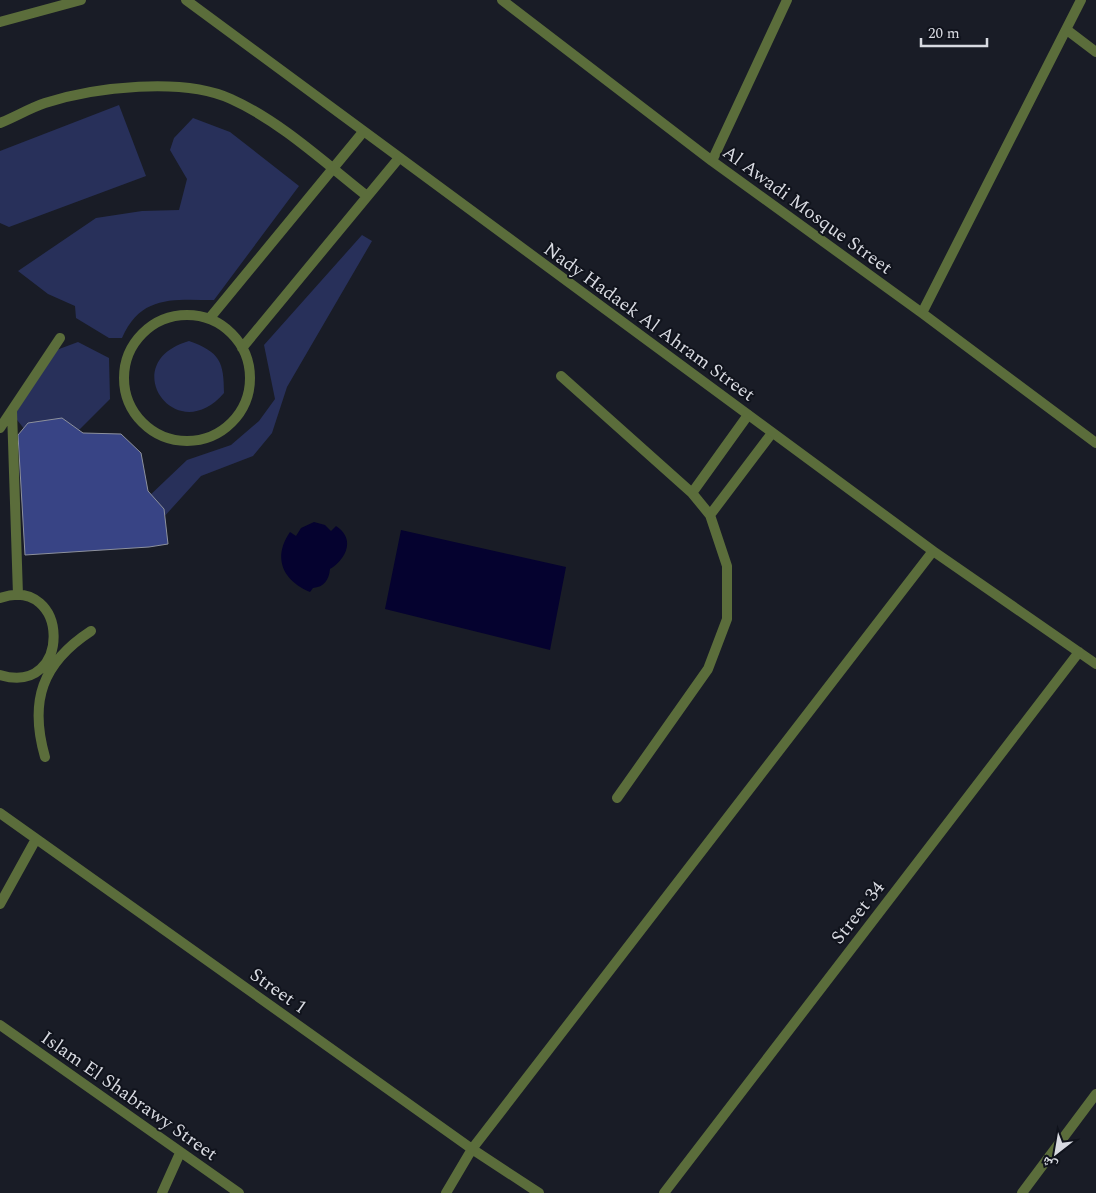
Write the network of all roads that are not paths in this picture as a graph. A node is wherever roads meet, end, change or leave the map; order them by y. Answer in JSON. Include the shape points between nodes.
{"nodes":[{"id":1,"x":81,"y":0,"type":"edge"},
{"id":2,"x":186,"y":0,"type":"edge"},
{"id":3,"x":502,"y":0,"type":"edge"},
{"id":4,"x":786,"y":0,"type":"edge"},
{"id":5,"x":1081,"y":0,"type":"edge"},
{"id":6,"x":0,"y":22,"type":"edge"},
{"id":7,"x":1067,"y":30,"type":"junction"},
{"id":8,"x":1096,"y":52,"type":"edge"},
{"id":9,"x":0,"y":123,"type":"edge"},
{"id":10,"x":363,"y":132,"type":"junction"},
{"id":11,"x":398,"y":158,"type":"junction"},
{"id":12,"x":712,"y":161,"type":"junction"},
{"id":13,"x":332,"y":169,"type":"junction"},
{"id":14,"x":367,"y":196,"type":"junction"},
{"id":15,"x":922,"y":313,"type":"junction"},
{"id":16,"x":209,"y":319,"type":"junction"},
{"id":17,"x":60,"y":338,"type":"dead end"},
{"id":18,"x":242,"y":348,"type":"junction"},
{"id":19,"x":561,"y":376,"type":"dead end"},
{"id":20,"x":12,"y":411,"type":"junction"},
{"id":21,"x":748,"y":415,"type":"junction"},
{"id":22,"x":0,"y":428,"type":"edge"},
{"id":23,"x":772,"y":433,"type":"junction"},
{"id":24,"x":1096,"y":443,"type":"edge"},
{"id":25,"x":692,"y":493,"type":"junction"},
{"id":26,"x":710,"y":516,"type":"junction"},
{"id":27,"x":933,"y":551,"type":"junction"},
{"id":28,"x":18,"y":595,"type":"junction"},
{"id":29,"x":0,"y":598,"type":"edge"},
{"id":30,"x":91,"y":631,"type":"dead end"},
{"id":31,"x":1079,"y":652,"type":"junction"},
{"id":32,"x":52,"y":660,"type":"junction"},
{"id":33,"x":1096,"y":664,"type":"edge"},
{"id":34,"x":0,"y":675,"type":"edge"},
{"id":35,"x":45,"y":757,"type":"dead end"},
{"id":36,"x":617,"y":798,"type":"dead end"},
{"id":37,"x":0,"y":813,"type":"edge"},
{"id":38,"x":36,"y":839,"type":"junction"},
{"id":39,"x":0,"y":904,"type":"edge"},
{"id":40,"x":0,"y":1025,"type":"edge"},
{"id":41,"x":1096,"y":1094,"type":"edge"},
{"id":42,"x":472,"y":1149,"type":"junction"},
{"id":43,"x":180,"y":1154,"type":"junction"},
{"id":44,"x":162,"y":1193,"type":"edge"},
{"id":45,"x":240,"y":1193,"type":"edge"},
{"id":46,"x":446,"y":1193,"type":"edge"},
{"id":47,"x":540,"y":1193,"type":"edge"},
{"id":48,"x":664,"y":1193,"type":"edge"},
{"id":49,"x":1022,"y":1193,"type":"edge"}],
"edges":[{"from":1,"to":6,"type":"street"},
{"from":2,"to":10,"type":"street","name":"Nady Hadaek Al Ahram Street"},
{"from":3,"to":12,"type":"street","name":"Al Awadi Mosque Street"},
{"from":4,"to":12,"type":"street"},
{"from":5,"to":7,"type":"street"},
{"from":7,"to":8,"type":"street"},
{"from":7,"to":15,"type":"street"},
{"from":9,"to":13,"type":"street","via":[[46,103],[100,92],[158,85],[195,88],[230,98],[263,116]]},
{"from":10,"to":11,"type":"street","name":"Nady Hadaek Al Ahram Street"},
{"from":10,"to":13,"type":"street"},
{"from":11,"to":14,"type":"street"},
{"from":11,"to":21,"type":"street","name":"Nady Hadaek Al Ahram Street"},
{"from":12,"to":15,"type":"street","name":"Al Awadi Mosque Street"},
{"from":13,"to":14,"type":"street"},
{"from":13,"to":16,"type":"street"},
{"from":14,"to":18,"type":"street"},
{"from":15,"to":24,"type":"street","name":"Al Awadi Mosque Street"},
{"from":16,"to":18,"type":"street","via":[[228,331]]},
{"from":16,"to":18,"type":"street","via":[[196,316],[169,318],[145,330],[132,346],[125,365],[125,391],[129,404],[145,426],[156,434],[182,441],[208,438],[231,423],[246,401],[249,388],[247,361]]},
{"from":17,"to":20,"type":"street"},
{"from":19,"to":25,"type":"street"},
{"from":20,"to":22,"type":"street"},
{"from":20,"to":28,"type":"street"},
{"from":21,"to":23,"type":"street","name":"Nady Hadaek Al Ahram Street"},
{"from":21,"to":25,"type":"street"},
{"from":23,"to":26,"type":"street"},
{"from":23,"to":27,"type":"street","name":"Nady Hadaek Al Ahram Street"},
{"from":25,"to":26,"type":"street"},
{"from":26,"to":36,"type":"street","via":[[727,566],[727,619],[708,669]]},
{"from":27,"to":31,"type":"street","name":"Nady Hadaek Al Ahram Street"},
{"from":27,"to":42,"type":"street"},
{"from":28,"to":29,"type":"street"},
{"from":28,"to":32,"type":"street","via":[[37,602],[51,618],[55,638]]},
{"from":30,"to":32,"type":"street"},
{"from":31,"to":33,"type":"street","name":"Nady Hadaek Al Ahram Street"},
{"from":31,"to":48,"type":"street","name":"Street 34"},
{"from":32,"to":34,"type":"street","via":[[23,676]]},
{"from":32,"to":35,"type":"street","via":[[37,708],[38,733]]},
{"from":37,"to":38,"type":"street","name":"Street 1"},
{"from":38,"to":39,"type":"street"},
{"from":38,"to":42,"type":"street","name":"Street 1"},
{"from":40,"to":43,"type":"street","name":"Islam El Shabrawy Street"},
{"from":41,"to":49,"type":"street"},
{"from":42,"to":46,"type":"street"},
{"from":42,"to":47,"type":"street","name":"Street 1"},
{"from":43,"to":44,"type":"street"},
{"from":43,"to":45,"type":"street","name":"Islam El Shabrawy Street"}]}
